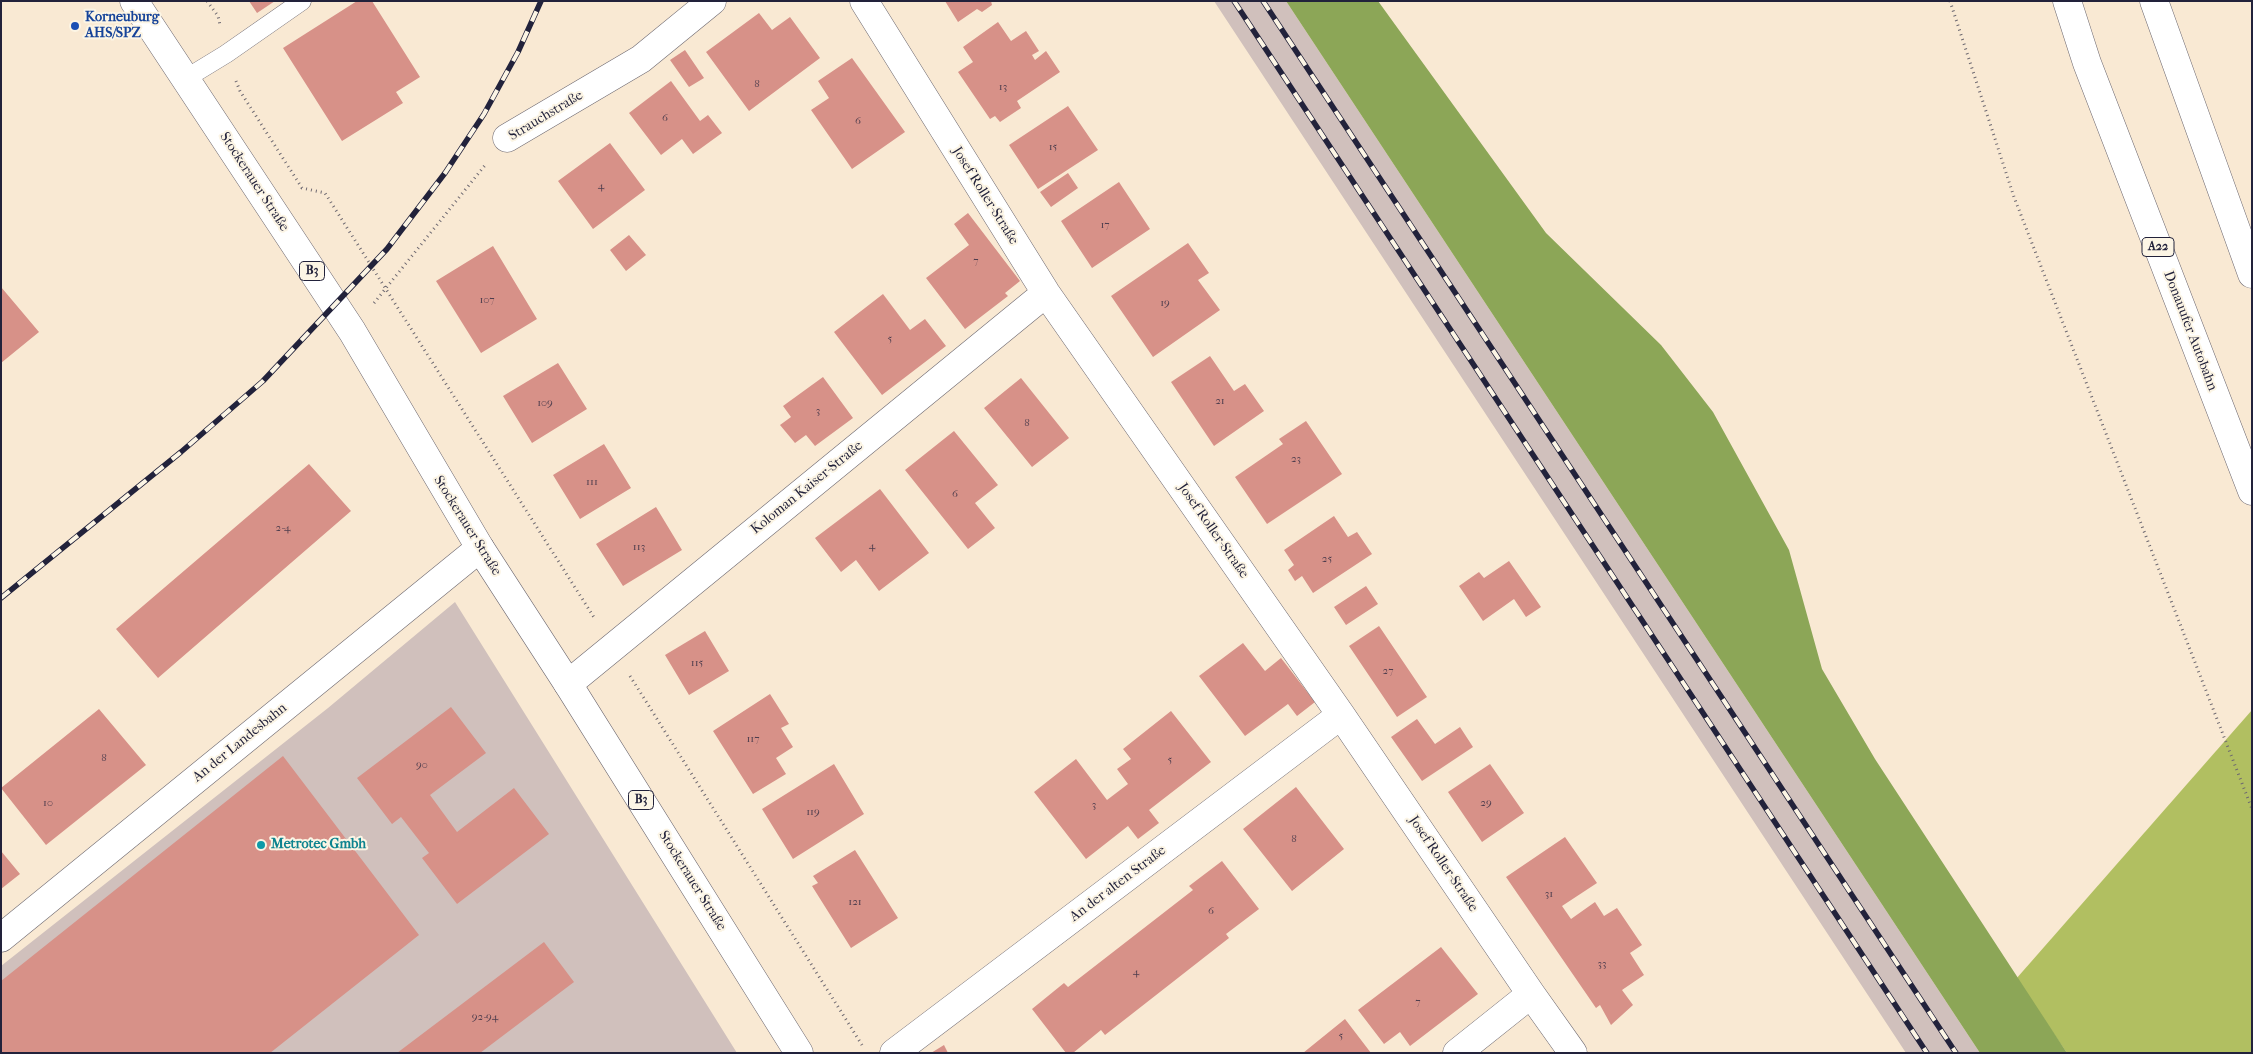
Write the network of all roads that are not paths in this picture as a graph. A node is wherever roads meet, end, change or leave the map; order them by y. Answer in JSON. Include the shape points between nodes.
{"nodes":[{"id":1,"x":134,"y":1,"type":"edge"},
{"id":2,"x":302,"y":1,"type":"edge"},
{"id":3,"x":712,"y":1,"type":"edge"},
{"id":4,"x":864,"y":1,"type":"edge"},
{"id":5,"x":2067,"y":1,"type":"edge"},
{"id":6,"x":2154,"y":1,"type":"edge"},
{"id":7,"x":185,"y":79,"type":"junction"},
{"id":8,"x":507,"y":138,"type":"road end"},
{"id":9,"x":2252,"y":274,"type":"edge"},
{"id":10,"x":1046,"y":293,"type":"junction"},
{"id":11,"x":2252,"y":491,"type":"edge"},
{"id":12,"x":480,"y":548,"type":"junction"},
{"id":13,"x":568,"y":684,"type":"junction"},
{"id":14,"x":1341,"y":715,"type":"junction"},
{"id":15,"x":1,"y":938,"type":"edge"},
{"id":16,"x":1531,"y":994,"type":"junction"},
{"id":17,"x":800,"y":1053,"type":"edge"},
{"id":18,"x":894,"y":1053,"type":"edge"},
{"id":19,"x":1457,"y":1053,"type":"edge"},
{"id":20,"x":1574,"y":1053,"type":"edge"}],
"edges":[{"from":1,"to":7,"type":"main road","name":"Stockerauer Straße","number":"B3"},
{"from":2,"to":7,"type":"lane"},
{"from":3,"to":8,"type":"main road","name":"Strauchstraße","via":[[641,59]]},
{"from":4,"to":10,"type":"main road","name":"Josef Roller-Straße"},
{"from":5,"to":11,"type":"main road","name":"Donauufer Autobahn","number":"A22","via":[[2087,63]]},
{"from":6,"to":9,"type":"main road"},
{"from":7,"to":12,"type":"main road","name":"Stockerauer Straße","number":"B3","via":[[352,331]]},
{"from":10,"to":13,"type":"main road","name":"Koloman Kaiser-Straße"},
{"from":10,"to":14,"type":"main road","name":"Josef Roller-Straße"},
{"from":12,"to":13,"type":"main road","name":"Stockerauer Straße","number":"B3"},
{"from":12,"to":15,"type":"main road","name":"An der Landesbahn"},
{"from":13,"to":17,"type":"main road","name":"Stockerauer Straße","number":"B3"},
{"from":14,"to":16,"type":"main road","name":"Josef Roller-Straße"},
{"from":14,"to":18,"type":"main road","name":"An der alten Straße"},
{"from":16,"to":19,"type":"main road"},
{"from":16,"to":20,"type":"main road","name":"Josef Roller-Straße"}]}
